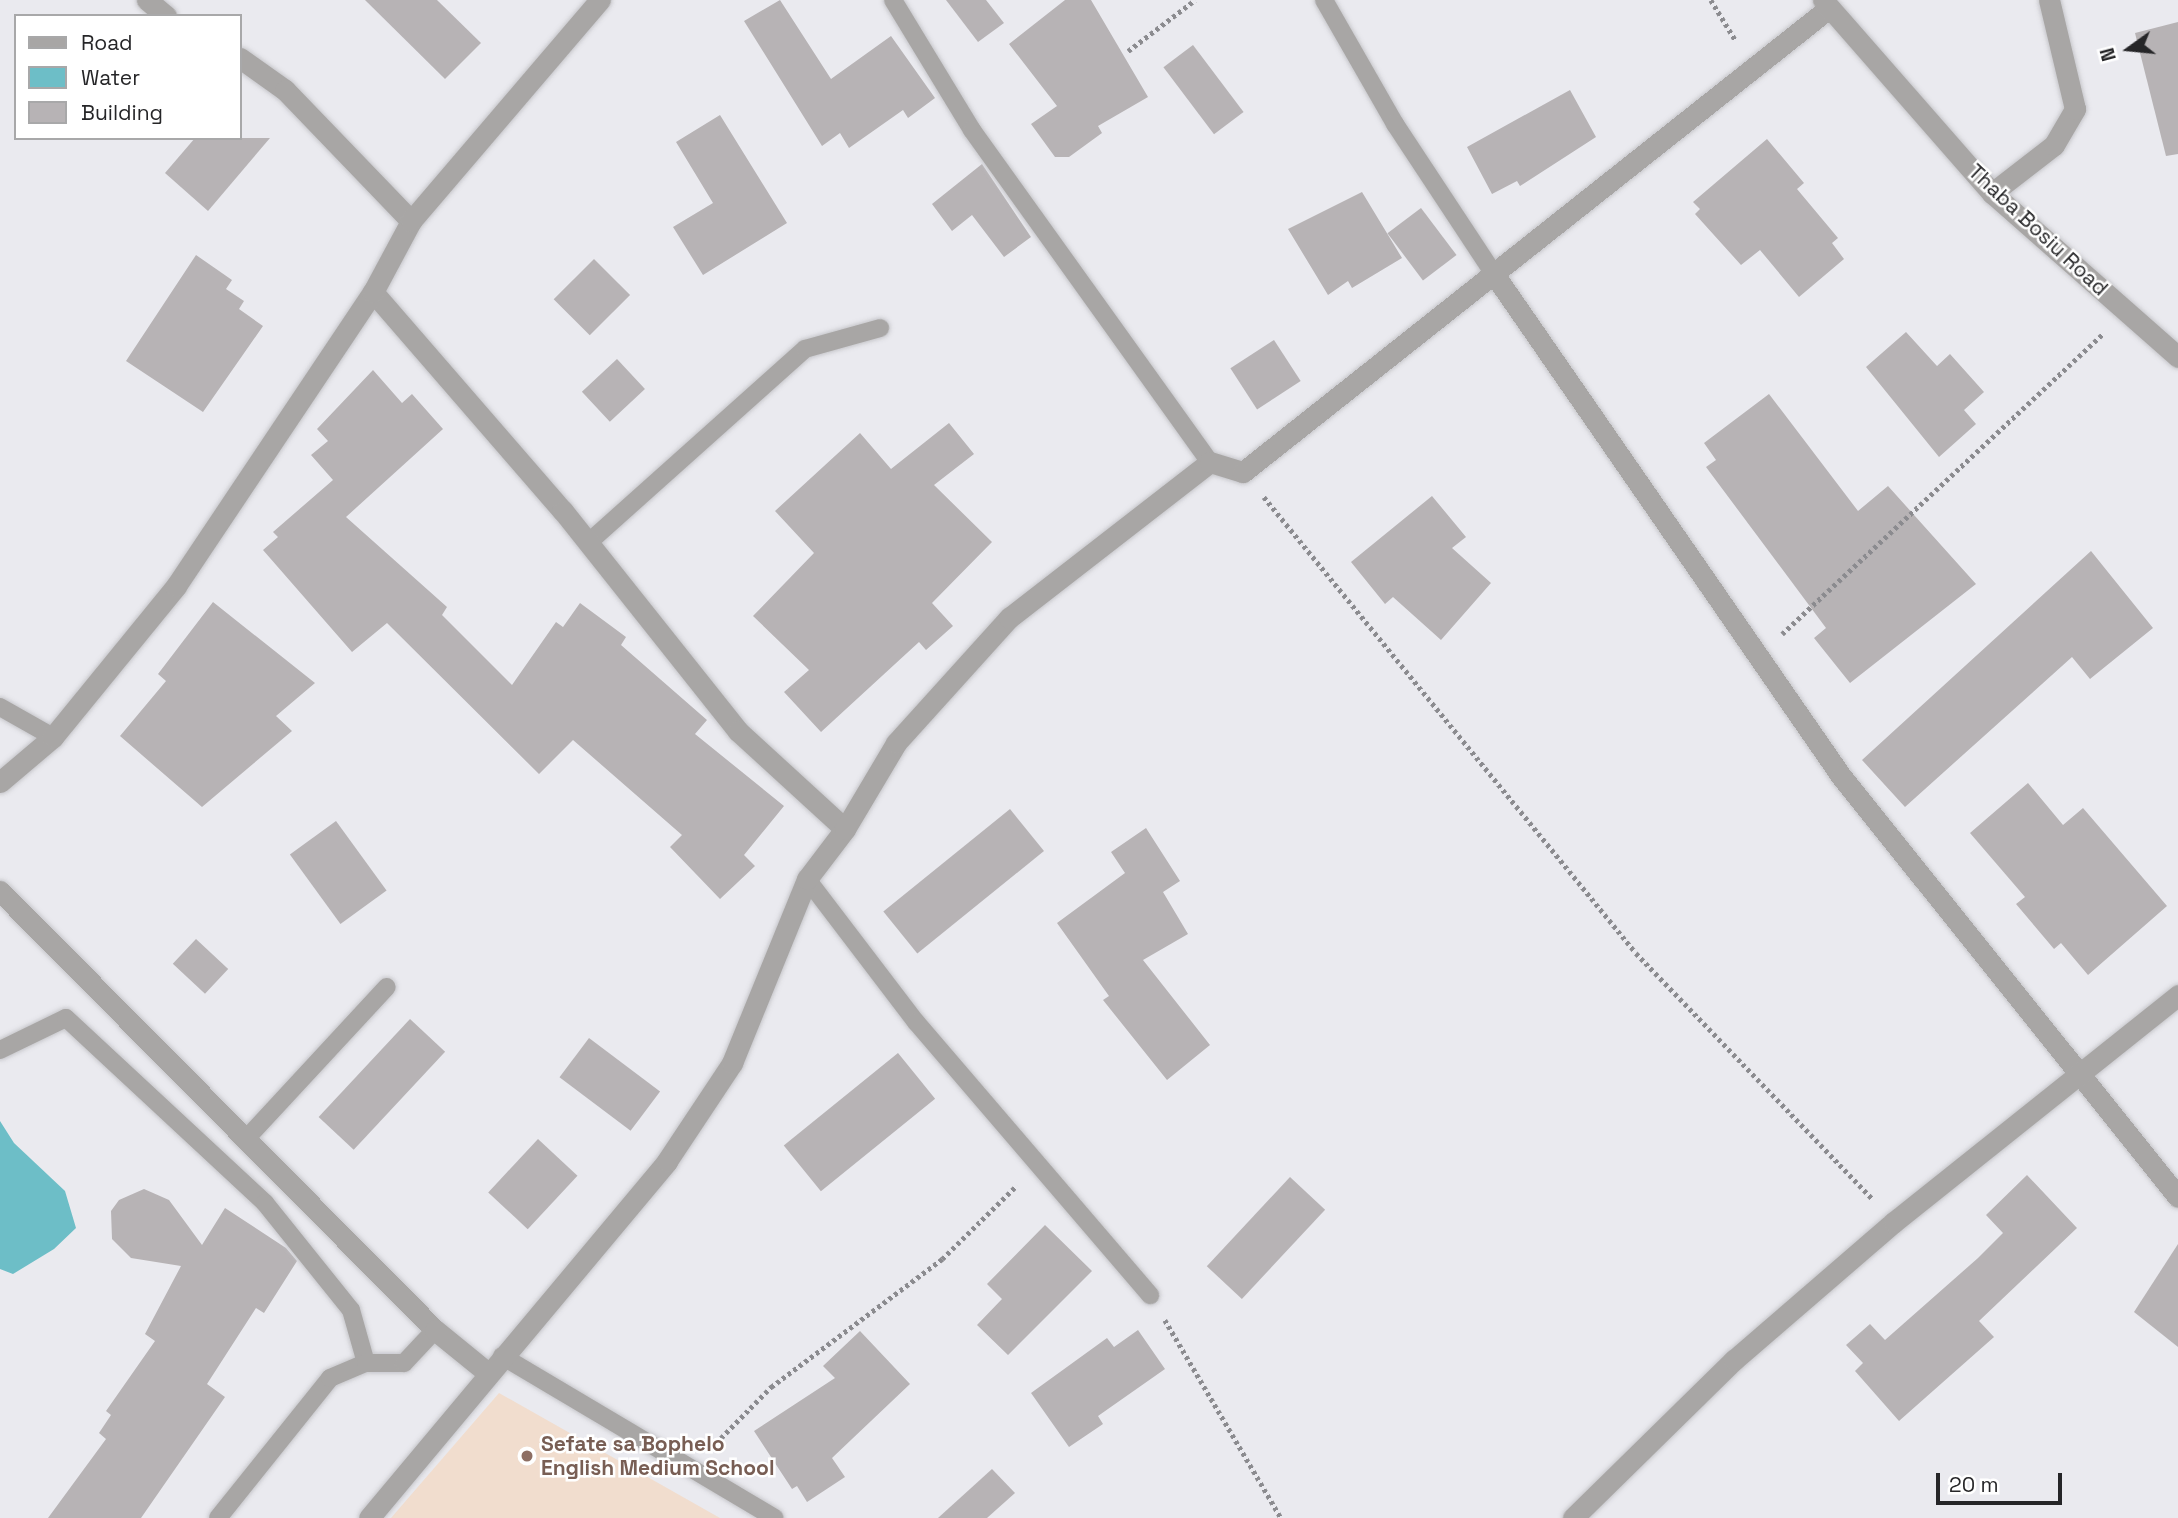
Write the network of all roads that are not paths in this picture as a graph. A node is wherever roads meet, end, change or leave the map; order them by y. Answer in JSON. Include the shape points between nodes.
{"nodes":[{"id":1,"x":147,"y":0,"type":"edge"},
{"id":2,"x":600,"y":0,"type":"edge"},
{"id":3,"x":893,"y":0,"type":"edge"},
{"id":4,"x":1324,"y":0,"type":"edge"},
{"id":5,"x":2049,"y":0,"type":"edge"},
{"id":6,"x":1826,"y":4,"type":"edge"},
{"id":7,"x":164,"y":14,"type":"edge"},
{"id":8,"x":242,"y":59,"type":"edge"},
{"id":9,"x":1992,"y":193,"type":"junction"},
{"id":10,"x":411,"y":221,"type":"junction"},
{"id":11,"x":1496,"y":277,"type":"junction"},
{"id":12,"x":373,"y":292,"type":"junction"},
{"id":13,"x":880,"y":328,"type":"dead end"},
{"id":14,"x":2178,"y":357,"type":"edge"},
{"id":15,"x":1210,"y":462,"type":"junction"},
{"id":16,"x":588,"y":543,"type":"junction"},
{"id":17,"x":0,"y":707,"type":"edge"},
{"id":18,"x":53,"y":737,"type":"junction"},
{"id":19,"x":0,"y":782,"type":"edge"},
{"id":20,"x":845,"y":829,"type":"junction"},
{"id":21,"x":807,"y":879,"type":"junction"},
{"id":22,"x":0,"y":891,"type":"edge"},
{"id":23,"x":387,"y":987,"type":"dead end"},
{"id":24,"x":2178,"y":995,"type":"edge"},
{"id":25,"x":0,"y":1050,"type":"edge"},
{"id":26,"x":2081,"y":1073,"type":"junction"},
{"id":27,"x":246,"y":1139,"type":"junction"},
{"id":28,"x":2178,"y":1198,"type":"edge"},
{"id":29,"x":1150,"y":1295,"type":"road end"},
{"id":30,"x":435,"y":1330,"type":"junction"},
{"id":31,"x":502,"y":1356,"type":"junction"},
{"id":32,"x":366,"y":1363,"type":"junction"},
{"id":33,"x":488,"y":1373,"type":"junction"},
{"id":34,"x":218,"y":1518,"type":"edge"},
{"id":35,"x":369,"y":1518,"type":"edge"},
{"id":36,"x":775,"y":1518,"type":"edge"},
{"id":37,"x":1573,"y":1518,"type":"edge"}],
"edges":[{"from":1,"to":7,"type":"street"},
{"from":2,"to":10,"type":"street"},
{"from":3,"to":15,"type":"lane","via":[[972,130]]},
{"from":4,"to":11,"type":"lane","via":[[1395,124]]},
{"from":5,"to":9,"type":"street","via":[[2076,109],[2054,145]]},
{"from":6,"to":9,"type":"street","name":"Thaba Bosiu Road"},
{"from":6,"to":11,"type":"street"},
{"from":8,"to":10,"type":"street","via":[[285,90]]},
{"from":9,"to":14,"type":"street","name":"Thaba Bosiu Road"},
{"from":10,"to":12,"type":"street"},
{"from":11,"to":15,"type":"street","via":[[1243,472]]},
{"from":11,"to":26,"type":"street","via":[[1842,776]]},
{"from":12,"to":16,"type":"street"},
{"from":12,"to":18,"type":"street","via":[[176,586]]},
{"from":13,"to":16,"type":"lane","via":[[805,349]]},
{"from":15,"to":20,"type":"street","via":[[1009,618],[896,743]]},
{"from":16,"to":20,"type":"street","via":[[738,731]]},
{"from":17,"to":18,"type":"lane"},
{"from":18,"to":19,"type":"street"},
{"from":20,"to":21,"type":"street"},
{"from":21,"to":29,"type":"lane","via":[[1035,1165]]},
{"from":21,"to":31,"type":"street","via":[[732,1063],[667,1161]]},
{"from":22,"to":27,"type":"street"},
{"from":23,"to":27,"type":"lane"},
{"from":24,"to":26,"type":"street"},
{"from":25,"to":32,"type":"lane","via":[[66,1018],[265,1203],[351,1310]]},
{"from":26,"to":28,"type":"street"},
{"from":26,"to":37,"type":"street","via":[[1894,1222],[1734,1360]]},
{"from":27,"to":30,"type":"street"},
{"from":30,"to":32,"type":"lane","via":[[404,1363]]},
{"from":30,"to":33,"type":"street"},
{"from":31,"to":33,"type":"street"},
{"from":31,"to":36,"type":"lane"},
{"from":32,"to":34,"type":"lane","via":[[330,1378]]},
{"from":33,"to":35,"type":"street"}]}
